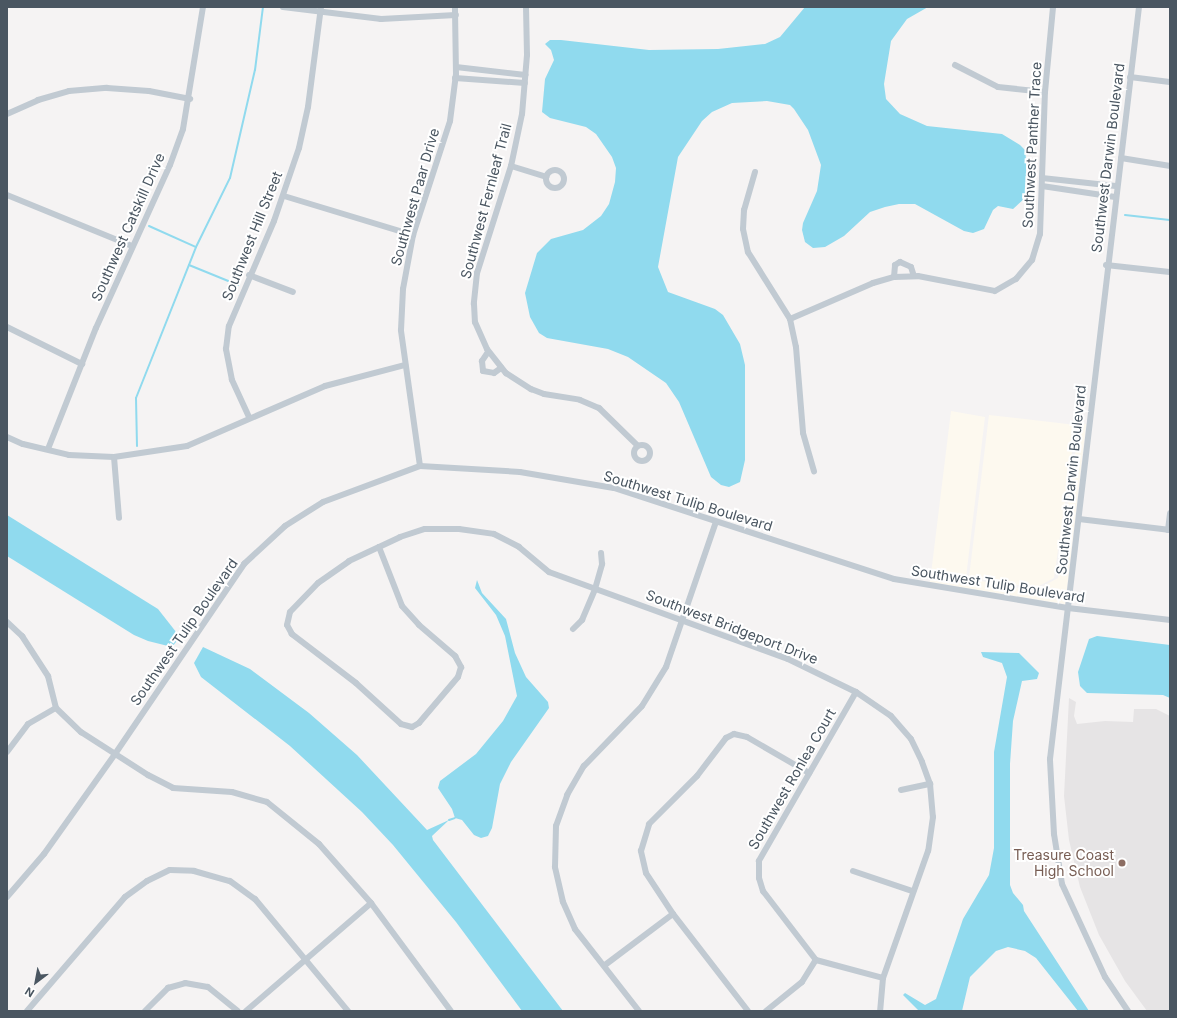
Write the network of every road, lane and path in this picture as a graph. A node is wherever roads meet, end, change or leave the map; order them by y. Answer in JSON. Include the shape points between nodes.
{"nodes":[{"id":1,"x":202,"y":7,"type":"edge"},
{"id":2,"x":283,"y":7,"type":"edge"},
{"id":3,"x":455,"y":7,"type":"edge"},
{"id":4,"x":526,"y":7,"type":"edge"},
{"id":5,"x":1052,"y":7,"type":"edge"},
{"id":6,"x":1139,"y":7,"type":"edge"},
{"id":7,"x":321,"y":10,"type":"edge"},
{"id":8,"x":456,"y":15,"type":"junction"},
{"id":9,"x":954,"y":65,"type":"dead end"},
{"id":10,"x":456,"y":67,"type":"junction"},
{"id":11,"x":526,"y":74,"type":"junction"},
{"id":12,"x":1130,"y":77,"type":"junction"},
{"id":13,"x":455,"y":78,"type":"junction"},
{"id":14,"x":1170,"y":82,"type":"edge"},
{"id":15,"x":525,"y":83,"type":"junction"},
{"id":16,"x":1045,"y":92,"type":"junction"},
{"id":17,"x":190,"y":99,"type":"junction"},
{"id":18,"x":7,"y":114,"type":"edge"},
{"id":19,"x":1120,"y":158,"type":"junction"},
{"id":20,"x":511,"y":166,"type":"junction"},
{"id":21,"x":1170,"y":166,"type":"edge"},
{"id":22,"x":755,"y":172,"type":"dead end"},
{"id":23,"x":546,"y":177,"type":"dead end"},
{"id":24,"x":1042,"y":178,"type":"junction"},
{"id":25,"x":1074,"y":182,"type":"junction"},
{"id":26,"x":1042,"y":186,"type":"junction"},
{"id":27,"x":1116,"y":186,"type":"junction"},
{"id":28,"x":1073,"y":190,"type":"junction"},
{"id":29,"x":7,"y":195,"type":"edge"},
{"id":30,"x":284,"y":196,"type":"junction"},
{"id":31,"x":1115,"y":197,"type":"junction"},
{"id":32,"x":414,"y":236,"type":"junction"},
{"id":33,"x":132,"y":246,"type":"junction"},
{"id":34,"x":1106,"y":265,"type":"junction"},
{"id":35,"x":1170,"y":272,"type":"edge"},
{"id":36,"x":250,"y":275,"type":"junction"},
{"id":37,"x":914,"y":276,"type":"junction"},
{"id":38,"x":894,"y":277,"type":"junction"},
{"id":39,"x":293,"y":292,"type":"dead end"},
{"id":40,"x":790,"y":319,"type":"junction"},
{"id":41,"x":7,"y":327,"type":"edge"},
{"id":42,"x":488,"y":352,"type":"junction"},
{"id":43,"x":82,"y":364,"type":"junction"},
{"id":44,"x":405,"y":365,"type":"junction"},
{"id":45,"x":501,"y":368,"type":"junction"},
{"id":46,"x":249,"y":417,"type":"junction"},
{"id":47,"x":7,"y":437,"type":"edge"},
{"id":48,"x":638,"y":446,"type":"dead end"},
{"id":49,"x":48,"y":449,"type":"junction"},
{"id":50,"x":114,"y":457,"type":"junction"},
{"id":51,"x":420,"y":466,"type":"junction"},
{"id":52,"x":814,"y":471,"type":"dead end"},
{"id":53,"x":1170,"y":513,"type":"edge"},
{"id":54,"x":119,"y":518,"type":"dead end"},
{"id":55,"x":1079,"y":519,"type":"junction"},
{"id":56,"x":716,"y":522,"type":"junction"},
{"id":57,"x":1169,"y":530,"type":"edge"},
{"id":58,"x":379,"y":547,"type":"junction"},
{"id":59,"x":601,"y":553,"type":"dead end"},
{"id":60,"x":595,"y":589,"type":"junction"},
{"id":61,"x":1068,"y":608,"type":"junction"},
{"id":62,"x":682,"y":619,"type":"junction"},
{"id":63,"x":1170,"y":620,"type":"edge"},
{"id":64,"x":7,"y":622,"type":"edge"},
{"id":65,"x":573,"y":629,"type":"dead end"},
{"id":66,"x":856,"y":692,"type":"junction"},
{"id":67,"x":56,"y":708,"type":"junction"},
{"id":68,"x":7,"y":752,"type":"edge"},
{"id":69,"x":115,"y":754,"type":"junction"},
{"id":70,"x":809,"y":773,"type":"junction"},
{"id":71,"x":930,"y":784,"type":"junction"},
{"id":72,"x":901,"y":790,"type":"dead end"},
{"id":73,"x":853,"y":871,"type":"dead end"},
{"id":74,"x":912,"y":891,"type":"junction"},
{"id":75,"x":7,"y":897,"type":"edge"},
{"id":76,"x":371,"y":903,"type":"junction"},
{"id":77,"x":673,"y":914,"type":"junction"},
{"id":78,"x":308,"y":959,"type":"junction"},
{"id":79,"x":816,"y":960,"type":"junction"},
{"id":80,"x":605,"y":964,"type":"junction"},
{"id":81,"x":883,"y":978,"type":"junction"},
{"id":82,"x":28,"y":1011,"type":"edge"},
{"id":83,"x":145,"y":1011,"type":"edge"},
{"id":84,"x":238,"y":1011,"type":"edge"},
{"id":85,"x":246,"y":1011,"type":"edge"},
{"id":86,"x":348,"y":1011,"type":"edge"},
{"id":87,"x":451,"y":1011,"type":"edge"},
{"id":88,"x":639,"y":1011,"type":"edge"},
{"id":89,"x":748,"y":1011,"type":"edge"},
{"id":90,"x":766,"y":1011,"type":"edge"},
{"id":91,"x":880,"y":1011,"type":"edge"},
{"id":92,"x":1128,"y":1011,"type":"edge"}],
"edges":[{"from":1,"to":17,"type":"street","name":"Southwest Catskill Drive"},
{"from":2,"to":7,"type":"street"},
{"from":3,"to":8,"type":"street","name":"Southwest Paar Drive"},
{"from":4,"to":11,"type":"street","name":"Southwest Fernleaf Trail"},
{"from":5,"to":16,"type":"street","name":"Southwest Panther Trace"},
{"from":6,"to":12,"type":"street","name":"Southwest Darwin Boulevard"},
{"from":7,"to":8,"type":"street","via":[[381,19]]},
{"from":7,"to":30,"type":"street","name":"Southwest Hill Street","via":[[308,107]]},
{"from":8,"to":10,"type":"street","name":"Southwest Paar Drive"},
{"from":9,"to":16,"type":"street","via":[[998,87]]},
{"from":10,"to":11,"type":"street"},
{"from":10,"to":13,"type":"street","name":"Southwest Paar Drive"},
{"from":11,"to":15,"type":"street","name":"Southwest Fernleaf Trail"},
{"from":12,"to":14,"type":"street"},
{"from":12,"to":19,"type":"street","name":"Southwest Darwin Boulevard"},
{"from":13,"to":15,"type":"street"},
{"from":13,"to":32,"type":"street","name":"Southwest Paar Drive","via":[[448,128]]},
{"from":15,"to":20,"type":"street","name":"Southwest Fernleaf Trail"},
{"from":16,"to":24,"type":"street","name":"Southwest Panther Trace"},
{"from":17,"to":18,"type":"street","via":[[149,91],[69,91],[38,100]]},
{"from":17,"to":33,"type":"street","name":"Southwest Catskill Drive","via":[[183,130],[170,165]]},
{"from":19,"to":21,"type":"street"},
{"from":19,"to":27,"type":"street","name":"Southwest Darwin Boulevard"},
{"from":20,"to":23,"type":"street"},
{"from":20,"to":42,"type":"street","name":"Southwest Fernleaf Trail","via":[[482,251],[476,279],[475,322]]},
{"from":22,"to":40,"type":"street","via":[[744,210],[743,229],[748,252]]},
{"from":24,"to":25,"type":"street"},
{"from":24,"to":26,"type":"street","name":"Southwest Panther Trace"},
{"from":25,"to":27,"type":"street"},
{"from":25,"to":28,"type":"street"},
{"from":26,"to":28,"type":"street"},
{"from":26,"to":37,"type":"street","name":"Southwest Panther Trace","via":[[1040,234],[1032,260],[1016,279],[995,291]]},
{"from":27,"to":31,"type":"street","name":"Southwest Darwin Boulevard"},
{"from":28,"to":31,"type":"street"},
{"from":29,"to":33,"type":"street"},
{"from":30,"to":32,"type":"street"},
{"from":30,"to":36,"type":"street","name":"Southwest Hill Street"},
{"from":31,"to":34,"type":"street","name":"Southwest Darwin Boulevard"},
{"from":32,"to":44,"type":"street","name":"Southwest Paar Drive","via":[[403,289],[401,330]]},
{"from":33,"to":43,"type":"street","name":"Southwest Catskill Drive"},
{"from":34,"to":35,"type":"street"},
{"from":34,"to":55,"type":"street","name":"Southwest Darwin Boulevard"},
{"from":36,"to":39,"type":"street"},
{"from":36,"to":46,"type":"street","name":"Southwest Hill Street","via":[[228,326],[226,349],[232,380]]},
{"from":37,"to":38,"type":"street","name":"Southwest Panther Trace"},
{"from":37,"to":38,"type":"street","via":[[911,267],[900,262],[895,265]]},
{"from":38,"to":40,"type":"street","name":"Southwest Panther Trace","via":[[873,283]]},
{"from":40,"to":52,"type":"street","via":[[796,347],[803,434]]},
{"from":41,"to":43,"type":"street"},
{"from":42,"to":45,"type":"street","name":"Southwest Fernleaf Trail"},
{"from":42,"to":45,"type":"street","via":[[482,361],[483,371],[494,373]]},
{"from":43,"to":49,"type":"street","name":"Southwest Catskill Drive"},
{"from":44,"to":46,"type":"street","via":[[325,386]]},
{"from":44,"to":51,"type":"street","name":"Southwest Paar Drive"},
{"from":45,"to":48,"type":"street","name":"Southwest Fernleaf Trail","via":[[531,389],[544,394],[580,400],[599,408]]},
{"from":46,"to":50,"type":"street","via":[[187,446]]},
{"from":47,"to":49,"type":"street","via":[[23,444]]},
{"from":49,"to":50,"type":"street","via":[[69,454]]},
{"from":50,"to":54,"type":"street"},
{"from":51,"to":56,"type":"street","name":"Southwest Tulip Boulevard","via":[[520,472],[614,488]]},
{"from":51,"to":69,"type":"street","name":"Southwest Tulip Boulevard","via":[[323,502],[284,526],[244,564]]},
{"from":53,"to":57,"type":"street"},
{"from":55,"to":57,"type":"street"},
{"from":55,"to":61,"type":"street","name":"Southwest Darwin Boulevard"},
{"from":56,"to":61,"type":"street","name":"Southwest Tulip Boulevard","via":[[894,579]]},
{"from":56,"to":62,"type":"street"},
{"from":58,"to":58,"type":"street","name":"Southwest Bridgeport Drive","via":[[402,606],[412,619],[455,656],[461,667],[458,677],[444,695],[419,723],[412,727],[401,724],[356,683],[292,634],[287,625],[290,612],[318,583],[349,561]]},
{"from":58,"to":60,"type":"street","name":"Southwest Bridgeport Drive","via":[[400,537],[425,530],[494,534],[519,547],[549,572]]},
{"from":59,"to":60,"type":"street","via":[[602,564]]},
{"from":60,"to":62,"type":"street","name":"Southwest Bridgeport Drive"},
{"from":60,"to":65,"type":"street","via":[[582,620]]},
{"from":61,"to":63,"type":"street","name":"Southwest Tulip Boulevard"},
{"from":61,"to":92,"type":"street","name":"Southwest Darwin Boulevard","via":[[1051,745],[1054,834],[1065,890],[1105,977]]},
{"from":62,"to":66,"type":"street","name":"Southwest Bridgeport Drive","via":[[788,659]]},
{"from":62,"to":80,"type":"street","via":[[666,667],[642,706],[584,766],[567,795],[556,826],[555,867],[562,902],[575,929]]},
{"from":64,"to":67,"type":"street","via":[[22,636],[48,676]]},
{"from":66,"to":70,"type":"street","name":"Southwest Ronlea Court"},
{"from":66,"to":71,"type":"street","name":"Southwest Bridgeport Drive","via":[[891,716],[906,732]]},
{"from":67,"to":68,"type":"street","via":[[28,724]]},
{"from":67,"to":69,"type":"street","via":[[81,732]]},
{"from":69,"to":75,"type":"street","name":"Southwest Tulip Boulevard","via":[[44,854]]},
{"from":69,"to":76,"type":"street","via":[[173,788],[232,792],[266,802],[319,844]]},
{"from":70,"to":77,"type":"street","via":[[747,737],[734,734],[726,738],[697,776],[649,824],[641,851],[646,873]]},
{"from":70,"to":79,"type":"street","name":"Southwest Ronlea Court","via":[[759,861],[759,878],[763,891]]},
{"from":71,"to":72,"type":"street"},
{"from":71,"to":74,"type":"street","name":"Southwest Bridgeport Drive","via":[[932,830],[928,852]]},
{"from":73,"to":74,"type":"street"},
{"from":74,"to":81,"type":"street","name":"Southwest Bridgeport Drive"},
{"from":76,"to":78,"type":"street"},
{"from":76,"to":87,"type":"street"},
{"from":77,"to":80,"type":"street"},
{"from":77,"to":89,"type":"street"},
{"from":78,"to":82,"type":"street","via":[[256,899],[230,881],[194,871],[170,870],[147,881],[125,897]]},
{"from":78,"to":85,"type":"street"},
{"from":78,"to":86,"type":"street"},
{"from":79,"to":81,"type":"street"},
{"from":79,"to":90,"type":"street","via":[[802,982]]},
{"from":80,"to":88,"type":"street"},
{"from":81,"to":91,"type":"street","name":"Southwest Bridgeport Drive"},
{"from":83,"to":84,"type":"street","via":[[168,988],[185,984],[208,987]]}]}
